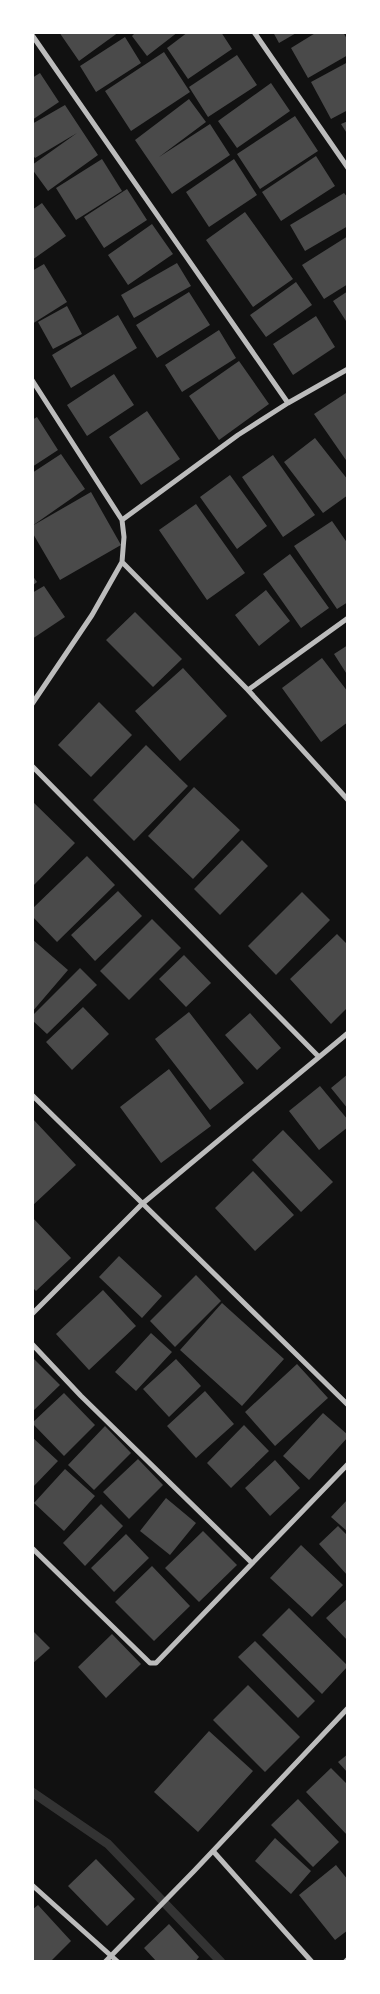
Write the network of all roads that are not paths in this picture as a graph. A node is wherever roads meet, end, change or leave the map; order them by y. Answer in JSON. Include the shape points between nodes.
{"nodes":[{"id":1,"x":254,"y":32,"type":"edge"},
{"id":2,"x":33,"y":34,"type":"edge"},
{"id":3,"x":348,"y":168,"type":"edge"},
{"id":4,"x":348,"y":369,"type":"edge"},
{"id":5,"x":32,"y":380,"type":"edge"},
{"id":6,"x":288,"y":403,"type":"junction"},
{"id":7,"x":122,"y":520,"type":"junction"},
{"id":8,"x":122,"y":562,"type":"junction"},
{"id":9,"x":348,"y":618,"type":"edge"},
{"id":10,"x":248,"y":690,"type":"junction"},
{"id":11,"x":32,"y":704,"type":"edge"},
{"id":12,"x":32,"y":766,"type":"edge"},
{"id":13,"x":348,"y":800,"type":"edge"},
{"id":14,"x":348,"y":1033,"type":"edge"},
{"id":15,"x":319,"y":1057,"type":"junction"},
{"id":16,"x":32,"y":1095,"type":"edge"},
{"id":17,"x":142,"y":1204,"type":"junction"},
{"id":18,"x":32,"y":1314,"type":"edge"},
{"id":19,"x":32,"y":1344,"type":"edge"},
{"id":20,"x":348,"y":1405,"type":"edge"},
{"id":21,"x":348,"y":1464,"type":"edge"},
{"id":22,"x":32,"y":1548,"type":"edge"},
{"id":23,"x":252,"y":1563,"type":"junction"},
{"id":24,"x":348,"y":1708,"type":"edge"},
{"id":25,"x":213,"y":1851,"type":"junction"},
{"id":26,"x":32,"y":1885,"type":"edge"},
{"id":27,"x":112,"y":1956,"type":"junction"},
{"id":28,"x":105,"y":1962,"type":"edge"},
{"id":29,"x":118,"y":1962,"type":"edge"},
{"id":30,"x":312,"y":1962,"type":"edge"}],
"edges":[{"from":1,"to":3,"type":"street"},
{"from":2,"to":6,"type":"street"},
{"from":4,"to":6,"type":"street"},
{"from":5,"to":7,"type":"street"},
{"from":6,"to":7,"type":"street","via":[[238,435]]},
{"from":7,"to":8,"type":"street"},
{"from":8,"to":10,"type":"street"},
{"from":8,"to":11,"type":"street","via":[[92,615]]},
{"from":9,"to":10,"type":"street"},
{"from":10,"to":13,"type":"street"},
{"from":12,"to":15,"type":"street"},
{"from":14,"to":15,"type":"street"},
{"from":15,"to":17,"type":"street"},
{"from":16,"to":17,"type":"street"},
{"from":17,"to":18,"type":"street"},
{"from":17,"to":20,"type":"street"},
{"from":19,"to":23,"type":"street"},
{"from":21,"to":23,"type":"street"},
{"from":22,"to":23,"type":"street","via":[[153,1664]]},
{"from":24,"to":25,"type":"street"},
{"from":25,"to":27,"type":"street"},
{"from":25,"to":30,"type":"street"},
{"from":26,"to":27,"type":"street"},
{"from":27,"to":28,"type":"street"},
{"from":27,"to":29,"type":"street"}]}
